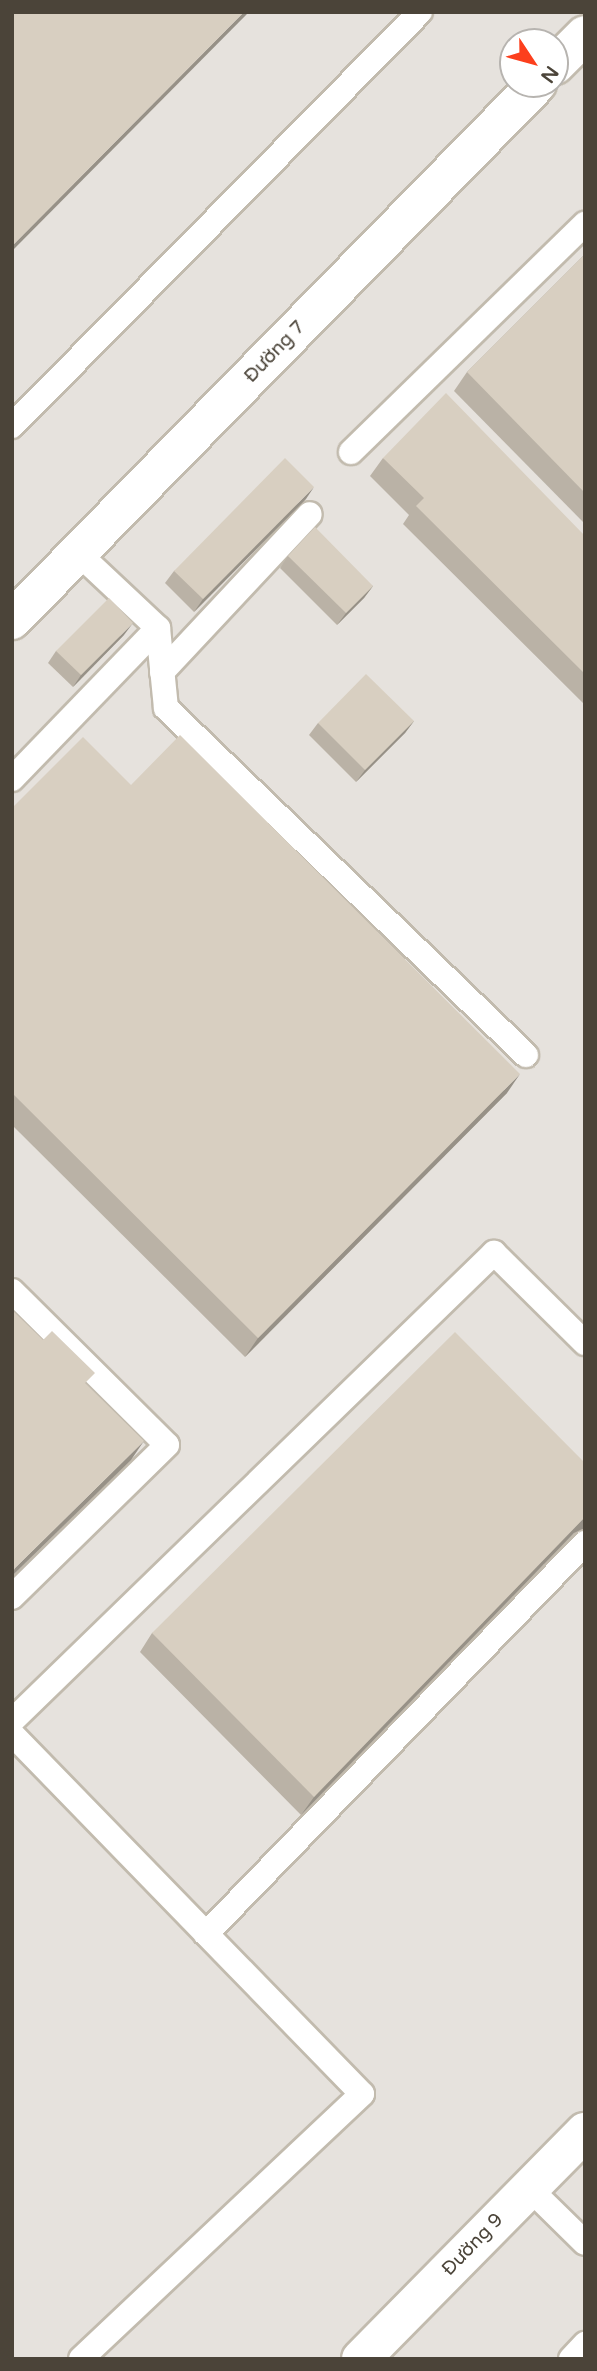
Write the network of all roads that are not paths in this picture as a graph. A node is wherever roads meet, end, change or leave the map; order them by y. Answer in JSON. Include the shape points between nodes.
{"nodes":[{"id":1,"x":420,"y":12,"type":"edge"},
{"id":2,"x":585,"y":35,"type":"edge"},
{"id":3,"x":569,"y":51,"type":"edge"},
{"id":4,"x":523,"y":98,"type":"edge"},
{"id":5,"x":585,"y":224,"type":"edge"},
{"id":6,"x":424,"y":381,"type":"junction"},
{"id":7,"x":443,"y":400,"type":"edge"},
{"id":8,"x":12,"y":426,"type":"edge"},
{"id":9,"x":351,"y":452,"type":"dead end"},
{"id":10,"x":310,"y":514,"type":"dead end"},
{"id":11,"x":78,"y":553,"type":"junction"},
{"id":12,"x":12,"y":620,"type":"edge"},
{"id":13,"x":158,"y":628,"type":"junction"},
{"id":14,"x":162,"y":672,"type":"junction"},
{"id":15,"x":12,"y":779,"type":"edge"},
{"id":16,"x":526,"y":1055,"type":"dead end"},
{"id":17,"x":12,"y":1291,"type":"edge"},
{"id":18,"x":585,"y":1342,"type":"edge"},
{"id":19,"x":585,"y":1543,"type":"edge"},
{"id":20,"x":12,"y":1597,"type":"edge"},
{"id":21,"x":12,"y":1721,"type":"edge"},
{"id":22,"x":12,"y":1734,"type":"edge"},
{"id":23,"x":206,"y":1934,"type":"junction"},
{"id":24,"x":585,"y":2132,"type":"edge"},
{"id":25,"x":529,"y":2188,"type":"junction"},
{"id":26,"x":585,"y":2243,"type":"edge"},
{"id":27,"x":585,"y":2344,"type":"edge"},
{"id":28,"x":81,"y":2359,"type":"edge"},
{"id":29,"x":361,"y":2359,"type":"edge"},
{"id":30,"x":571,"y":2359,"type":"edge"}],
"edges":[{"from":1,"to":8,"type":"lane"},
{"from":2,"to":3,"type":"street"},
{"from":4,"to":11,"type":"street","name":"Đường 7"},
{"from":5,"to":6,"type":"lane"},
{"from":6,"to":7,"type":"lane"},
{"from":6,"to":9,"type":"lane"},
{"from":10,"to":14,"type":"lane"},
{"from":11,"to":12,"type":"street","name":"Đường 7"},
{"from":11,"to":13,"type":"lane"},
{"from":13,"to":14,"type":"lane"},
{"from":13,"to":15,"type":"lane"},
{"from":14,"to":16,"type":"lane","via":[[166,708]]},
{"from":17,"to":20,"type":"lane","via":[[167,1445]]},
{"from":18,"to":21,"type":"lane","via":[[494,1253]]},
{"from":19,"to":23,"type":"lane"},
{"from":22,"to":23,"type":"lane"},
{"from":23,"to":28,"type":"lane","via":[[362,2094]]},
{"from":24,"to":25,"type":"street","name":"Đường 9"},
{"from":25,"to":26,"type":"lane"},
{"from":25,"to":29,"type":"street","name":"Đường 9"},
{"from":27,"to":30,"type":"lane"}]}
